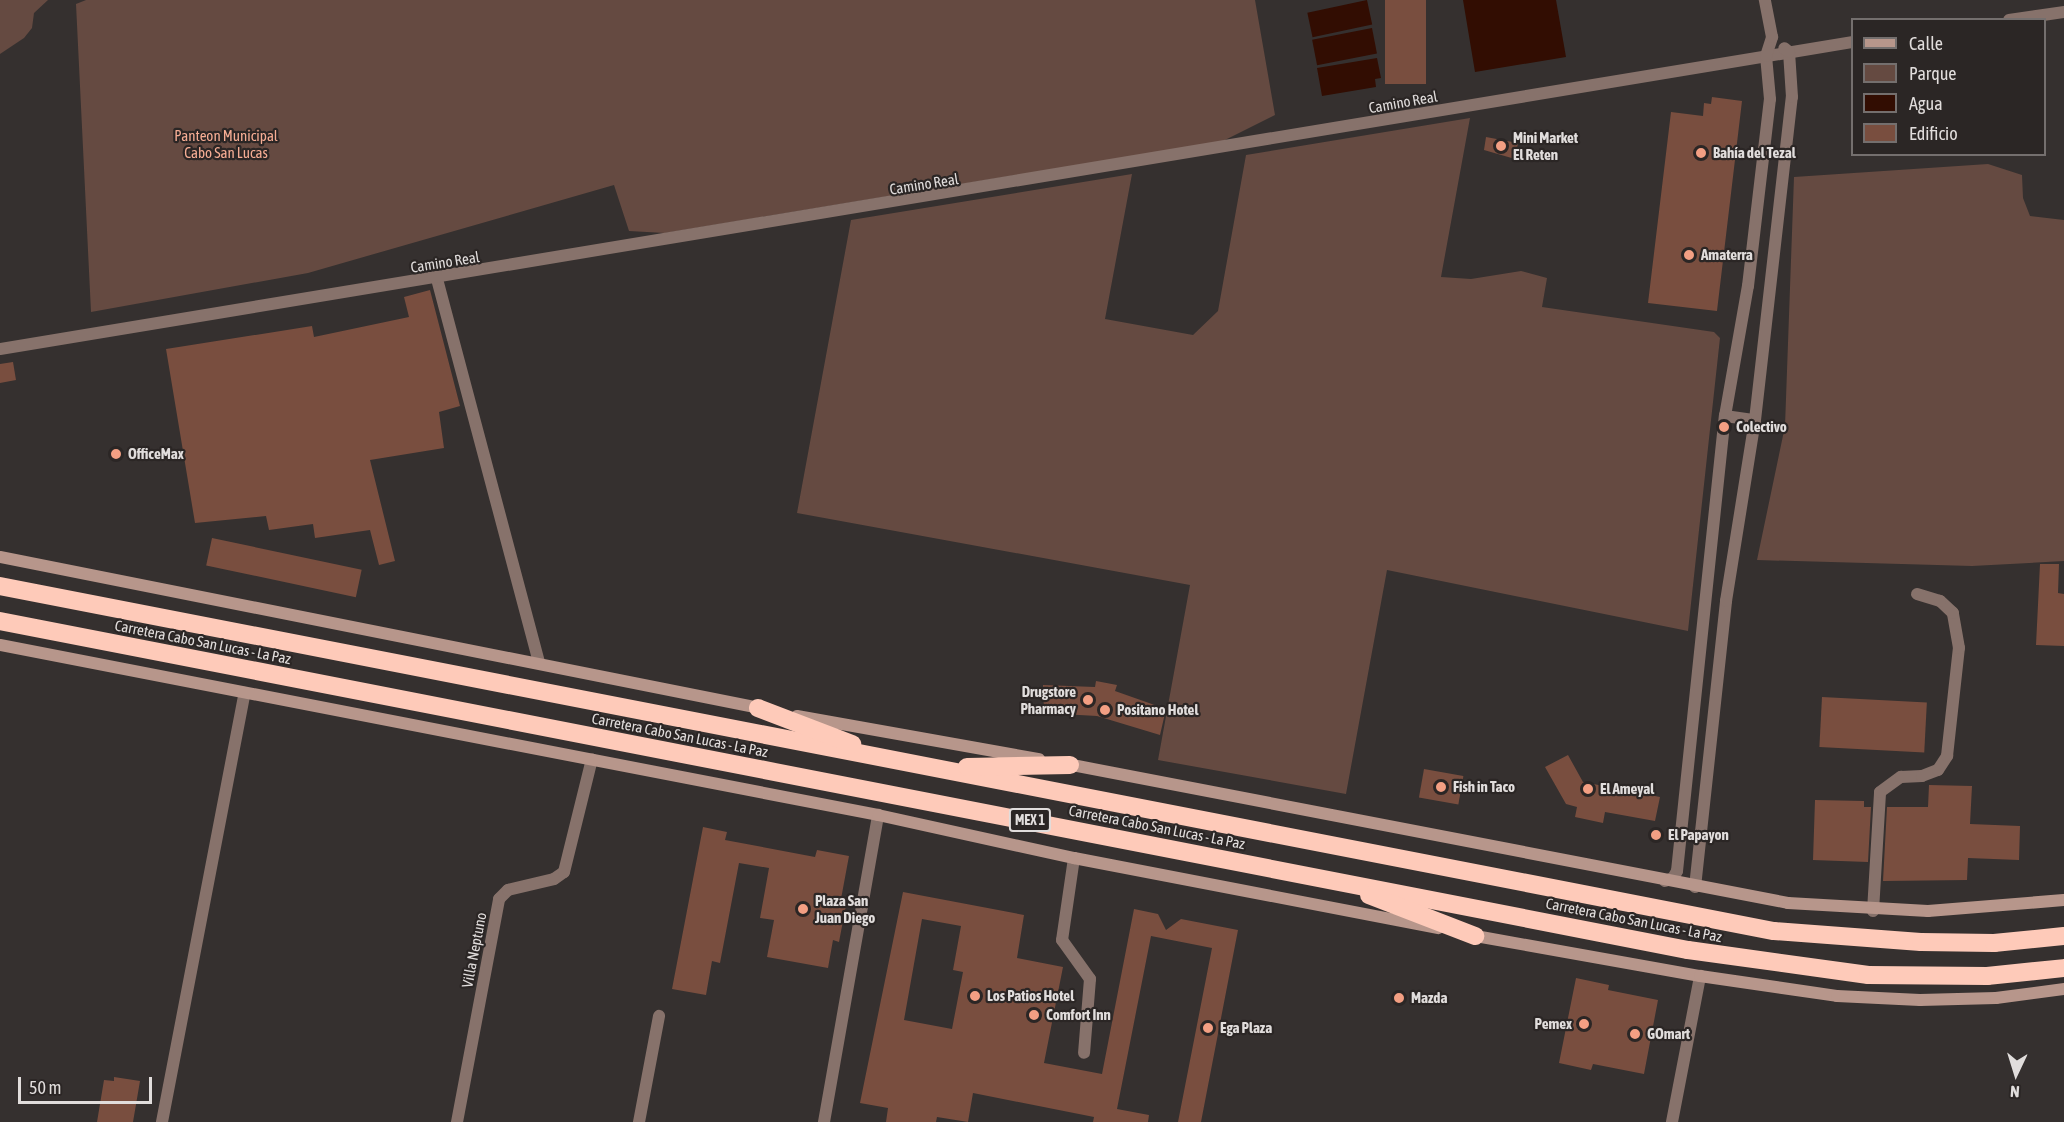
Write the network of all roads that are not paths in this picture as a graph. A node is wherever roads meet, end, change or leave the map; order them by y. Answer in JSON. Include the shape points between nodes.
{"nodes":[{"id":1,"x":1765,"y":0,"type":"edge"},
{"id":2,"x":2064,"y":12,"type":"edge"},
{"id":3,"x":2023,"y":18,"type":"edge"},
{"id":4,"x":1772,"y":37,"type":"junction"},
{"id":5,"x":1851,"y":42,"type":"edge"},
{"id":6,"x":1789,"y":52,"type":"junction"},
{"id":7,"x":1766,"y":56,"type":"junction"},
{"id":8,"x":437,"y":279,"type":"junction"},
{"id":9,"x":0,"y":349,"type":"edge"},
{"id":10,"x":1725,"y":416,"type":"junction"},
{"id":11,"x":1755,"y":420,"type":"junction"},
{"id":12,"x":0,"y":557,"type":"edge"},
{"id":13,"x":0,"y":586,"type":"edge"},
{"id":14,"x":1917,"y":594,"type":"dead end"},
{"id":15,"x":1707,"y":599,"type":"junction"},
{"id":16,"x":1726,"y":601,"type":"junction"},
{"id":17,"x":0,"y":621,"type":"edge"},
{"id":18,"x":0,"y":645,"type":"edge"},
{"id":19,"x":539,"y":663,"type":"junction"},
{"id":20,"x":245,"y":693,"type":"junction"},
{"id":21,"x":758,"y":708,"type":"junction"},
{"id":22,"x":592,"y":759,"type":"junction"},
{"id":23,"x":898,"y":761,"type":"junction"},
{"id":24,"x":1070,"y":765,"type":"junction"},
{"id":25,"x":932,"y":768,"type":"junction"},
{"id":26,"x":878,"y":815,"type":"junction"},
{"id":27,"x":1074,"y":858,"type":"junction"},
{"id":28,"x":1322,"y":877,"type":"junction"},
{"id":29,"x":1665,"y":881,"type":"junction"},
{"id":30,"x":1695,"y":887,"type":"junction"},
{"id":31,"x":2064,"y":900,"type":"edge"},
{"id":32,"x":1873,"y":910,"type":"junction"},
{"id":33,"x":1475,"y":936,"type":"junction"},
{"id":34,"x":2064,"y":936,"type":"edge"},
{"id":35,"x":2064,"y":968,"type":"edge"},
{"id":36,"x":1700,"y":976,"type":"junction"},
{"id":37,"x":2064,"y":988,"type":"edge"},
{"id":38,"x":659,"y":1016,"type":"dead end"},
{"id":39,"x":1084,"y":1053,"type":"dead end"},
{"id":40,"x":162,"y":1122,"type":"edge"},
{"id":41,"x":457,"y":1122,"type":"edge"},
{"id":42,"x":639,"y":1122,"type":"edge"},
{"id":43,"x":824,"y":1122,"type":"edge"},
{"id":44,"x":1672,"y":1122,"type":"edge"}],
"edges":[{"from":1,"to":4,"type":"street"},
{"from":2,"to":3,"type":"street"},
{"from":4,"to":6,"type":"street"},
{"from":4,"to":7,"type":"street"},
{"from":5,"to":6,"type":"street","name":"Camino Real"},
{"from":6,"to":7,"type":"street","name":"Camino Real"},
{"from":6,"to":11,"type":"street","via":[[1792,97]]},
{"from":7,"to":8,"type":"street","name":"Camino Real"},
{"from":7,"to":10,"type":"street","via":[[1770,99],[1748,286]]},
{"from":8,"to":9,"type":"street","name":"Camino Real"},
{"from":8,"to":19,"type":"street"},
{"from":10,"to":11,"type":"street"},
{"from":10,"to":15,"type":"street"},
{"from":11,"to":16,"type":"street"},
{"from":12,"to":19,"type":"main road"},
{"from":13,"to":23,"type":"highway","name":"Carretera Cabo San Lucas - La Paz","number":"MEX 1"},
{"from":14,"to":32,"type":"street","via":[[1940,601],[1953,613],[1959,648],[1947,756],[1938,770],[1901,777],[1880,792]]},
{"from":15,"to":16,"type":"street"},
{"from":15,"to":29,"type":"street","via":[[1677,871]]},
{"from":16,"to":30,"type":"street"},
{"from":17,"to":28,"type":"highway","name":"Carretera Cabo San Lucas - La Paz","number":"MEX 1"},
{"from":18,"to":20,"type":"main road"},
{"from":19,"to":21,"type":"main road"},
{"from":20,"to":22,"type":"main road"},
{"from":20,"to":40,"type":"street"},
{"from":21,"to":23,"type":"highway"},
{"from":21,"to":24,"type":"main road"},
{"from":22,"to":26,"type":"main road"},
{"from":22,"to":41,"type":"street","name":"Villa Neptuno","via":[[564,872],[554,879],[508,890],[499,899]]},
{"from":23,"to":25,"type":"highway","name":"Carretera Cabo San Lucas - La Paz","number":"MEX 1"},
{"from":24,"to":25,"type":"highway"},
{"from":24,"to":29,"type":"main road"},
{"from":25,"to":34,"type":"highway","name":"Carretera Cabo San Lucas - La Paz","number":"MEX 1","via":[[1774,930],[1921,942],[1994,943]]},
{"from":26,"to":27,"type":"main road"},
{"from":26,"to":43,"type":"street"},
{"from":27,"to":33,"type":"main road"},
{"from":27,"to":39,"type":"street","via":[[1062,940],[1090,979]]},
{"from":28,"to":33,"type":"highway"},
{"from":28,"to":35,"type":"highway","name":"Carretera Cabo San Lucas - La Paz","number":"MEX 1","via":[[1688,950],[1868,975],[1987,976]]},
{"from":29,"to":30,"type":"main road"},
{"from":30,"to":32,"type":"main road","via":[[1788,903]]},
{"from":31,"to":32,"type":"main road","via":[[1977,910]]},
{"from":33,"to":36,"type":"main road"},
{"from":36,"to":37,"type":"main road","via":[[1837,996],[1920,1000],[1995,998]]},
{"from":36,"to":44,"type":"street"},
{"from":38,"to":42,"type":"street"}]}
